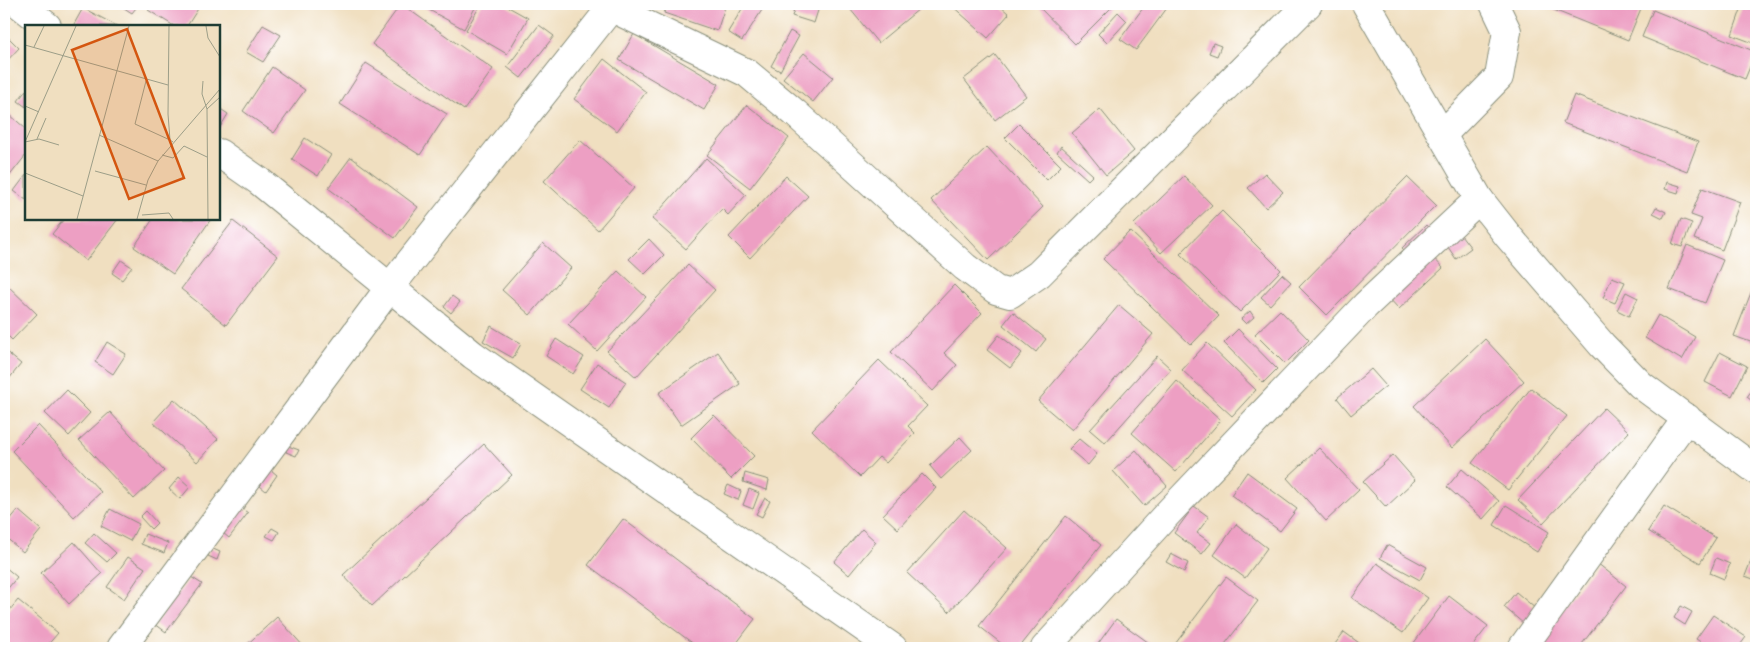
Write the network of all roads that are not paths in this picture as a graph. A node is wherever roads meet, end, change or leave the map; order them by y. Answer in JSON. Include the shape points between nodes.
{"nodes":[{"id":1,"x":19,"y":4,"type":"edge"},
{"id":2,"x":1308,"y":4,"type":"edge"},
{"id":3,"x":1366,"y":4,"type":"edge"},
{"id":4,"x":1494,"y":4,"type":"edge"},
{"id":5,"x":613,"y":6,"type":"edge"},
{"id":6,"x":46,"y":25,"type":"edge"},
{"id":7,"x":1442,"y":136,"type":"junction"},
{"id":8,"x":220,"y":154,"type":"edge"},
{"id":9,"x":1479,"y":198,"type":"junction"},
{"id":10,"x":390,"y":287,"type":"junction"},
{"id":11,"x":1687,"y":418,"type":"junction"},
{"id":12,"x":1756,"y":470,"type":"edge"},
{"id":13,"x":121,"y":648,"type":"edge"},
{"id":14,"x":893,"y":648,"type":"edge"},
{"id":15,"x":1045,"y":648,"type":"edge"},
{"id":16,"x":1522,"y":648,"type":"edge"}],
"edges":[{"from":1,"to":6,"type":"street"},
{"from":2,"to":5,"type":"street","via":[[1039,274],[1010,294],[996,290],[965,267],[747,73]]},
{"from":3,"to":7,"type":"street"},
{"from":4,"to":7,"type":"street","via":[[1507,31],[1499,78]]},
{"from":5,"to":10,"type":"street"},
{"from":7,"to":9,"type":"street"},
{"from":8,"to":10,"type":"street","via":[[259,181]]},
{"from":9,"to":11,"type":"street","via":[[1602,345],[1641,385]]},
{"from":9,"to":15,"type":"street","via":[[1366,305]]},
{"from":10,"to":13,"type":"street"},
{"from":10,"to":14,"type":"street","via":[[473,355]]},
{"from":11,"to":12,"type":"street"},
{"from":11,"to":16,"type":"street"}]}
